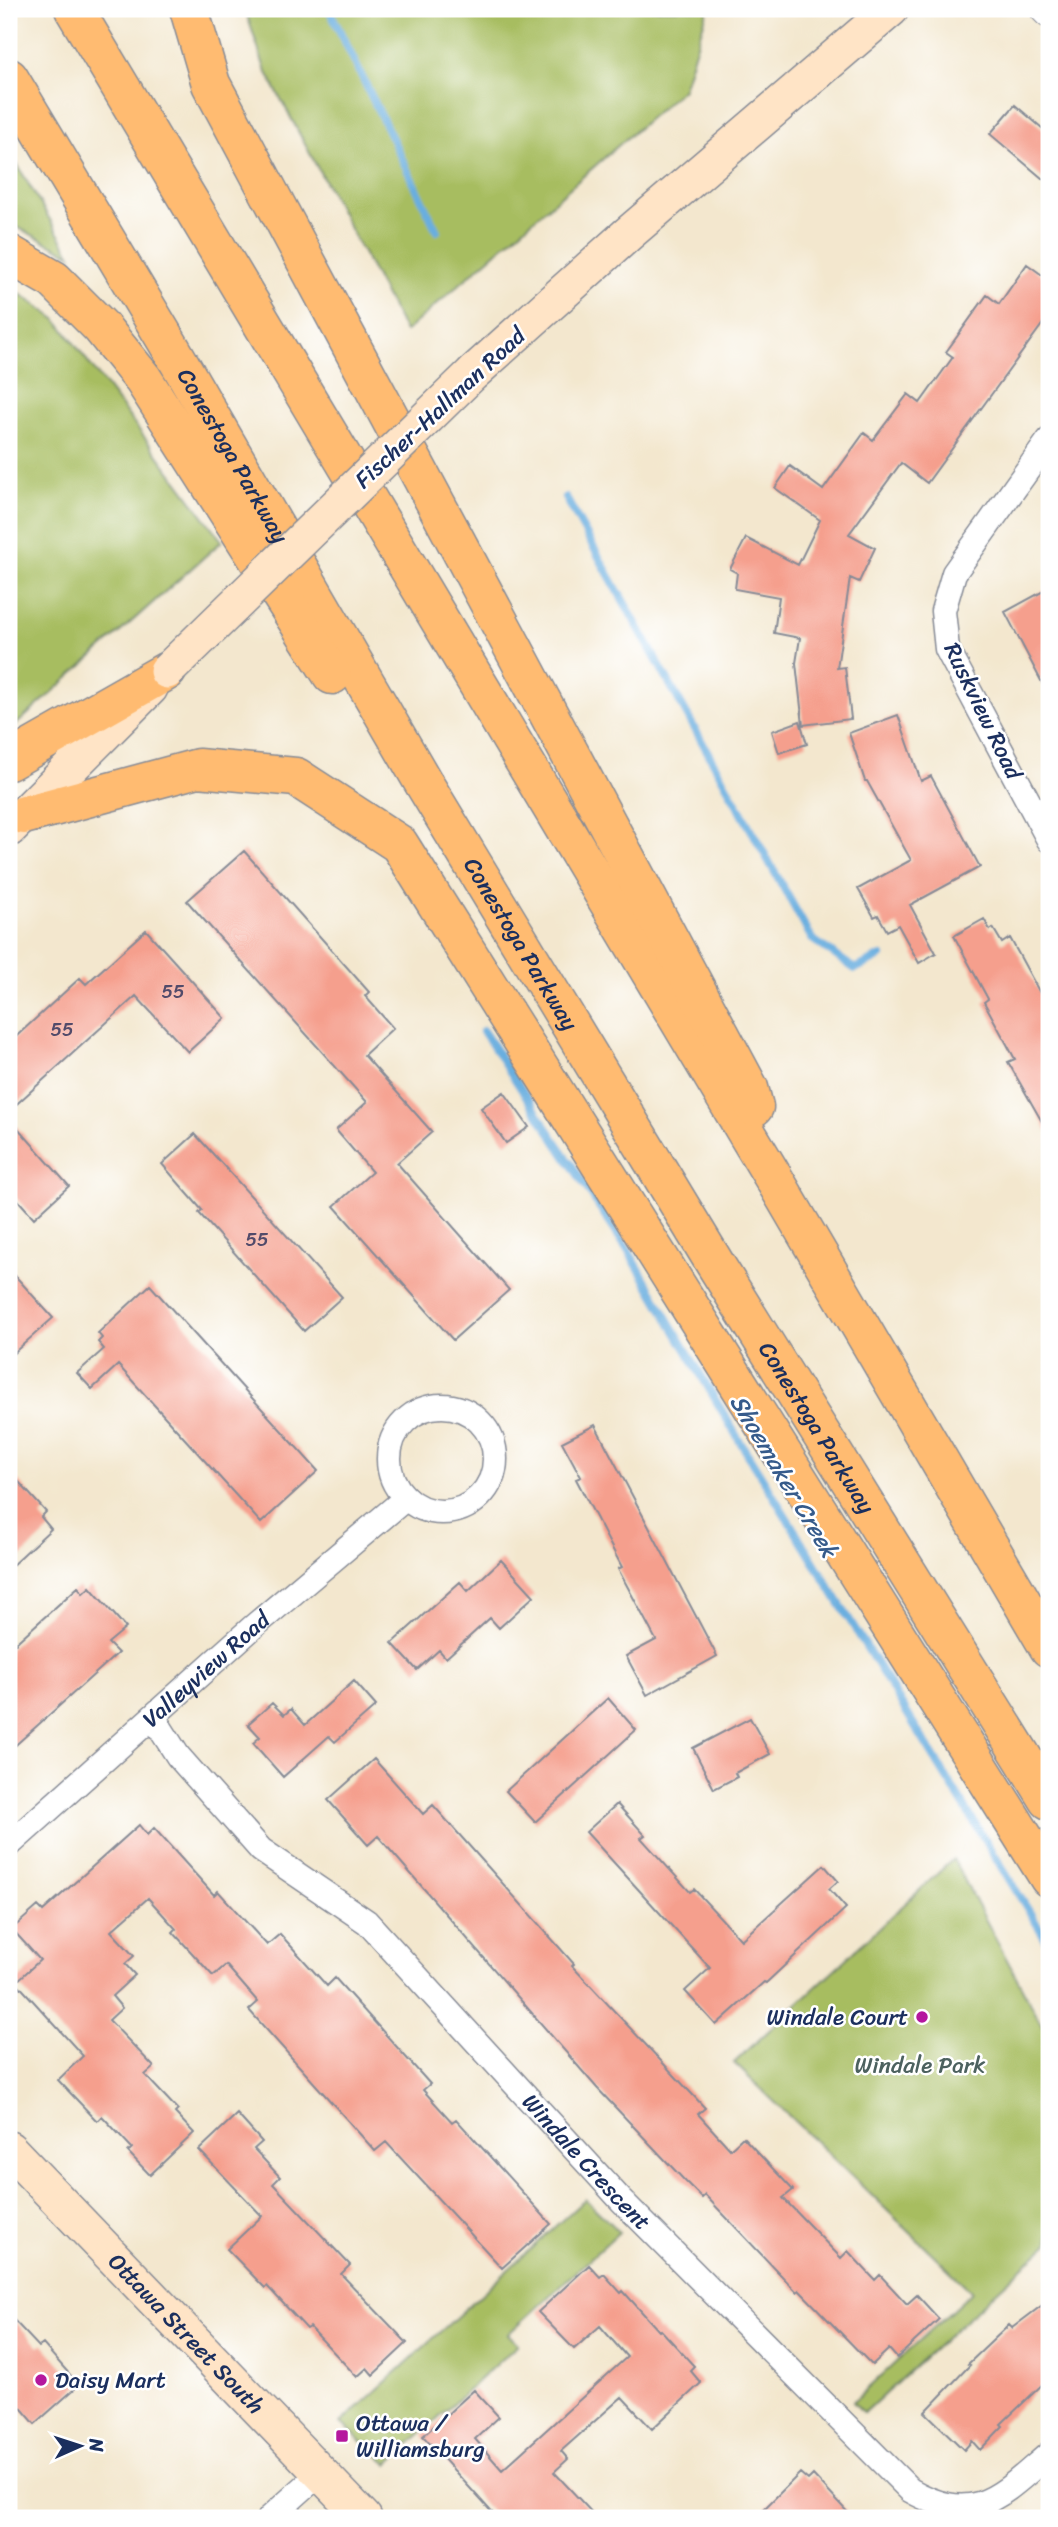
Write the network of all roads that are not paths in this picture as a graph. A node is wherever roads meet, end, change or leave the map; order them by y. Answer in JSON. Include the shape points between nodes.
{"nodes":[{"id":1,"x":74,"y":9,"type":"edge"},
{"id":2,"x":189,"y":9,"type":"edge"},
{"id":3,"x":891,"y":9,"type":"edge"},
{"id":4,"x":1045,"y":9,"type":"edge"},
{"id":5,"x":1049,"y":13,"type":"edge"},
{"id":6,"x":9,"y":78,"type":"edge"},
{"id":7,"x":9,"y":254,"type":"edge"},
{"id":8,"x":1049,"y":440,"type":"edge"},
{"id":9,"x":167,"y":671,"type":"junction"},
{"id":10,"x":9,"y":761,"type":"edge"},
{"id":11,"x":423,"y":782,"type":"junction"},
{"id":12,"x":17,"y":822,"type":"edge"},
{"id":13,"x":1049,"y":840,"type":"edge"},
{"id":14,"x":773,"y":1177,"type":"junction"},
{"id":15,"x":406,"y":1498,"type":"junction"},
{"id":16,"x":1049,"y":1648,"type":"edge"},
{"id":17,"x":153,"y":1717,"type":"junction"},
{"id":18,"x":1049,"y":1800,"type":"edge"},
{"id":19,"x":9,"y":1844,"type":"edge"},
{"id":20,"x":1049,"y":1878,"type":"edge"},
{"id":21,"x":9,"y":2149,"type":"edge"},
{"id":22,"x":1049,"y":2454,"type":"edge"},
{"id":23,"x":320,"y":2473,"type":"junction"},
{"id":24,"x":270,"y":2518,"type":"edge"},
{"id":25,"x":364,"y":2518,"type":"edge"}],
"edges":[{"from":1,"to":14,"type":"highway"},
{"from":2,"to":14,"type":"highway","via":[[211,84],[749,1088]]},
{"from":3,"to":9,"type":"main road","name":"Fischer-Hallman Road","bridge":true,"via":[[473,373]]},
{"from":4,"to":5,"type":"street"},
{"from":6,"to":11,"type":"highway","name":"Conestoga Parkway"},
{"from":7,"to":11,"type":"highway","via":[[54,280],[101,327],[143,379],[360,718]]},
{"from":8,"to":13,"type":"street","name":"Ruskview Road","via":[[954,573],[943,611],[947,649]]},
{"from":9,"to":10,"type":"highway"},
{"from":9,"to":12,"type":"main road","name":"Fischer-Hallman Road"},
{"from":11,"to":18,"type":"highway","name":"Conestoga Parkway","via":[[714,1262]]},
{"from":12,"to":20,"type":"highway","via":[[198,768],[296,777],[399,844]]},
{"from":14,"to":16,"type":"highway"},
{"from":15,"to":15,"type":"street","via":[[437,1512],[470,1504],[483,1492],[495,1460],[484,1427],[471,1414],[454,1407],[422,1409],[397,1430],[389,1461],[397,1487]]},
{"from":15,"to":17,"type":"street","name":"Valleyview Road"},
{"from":17,"to":19,"type":"street","name":"Valleyview Road"},
{"from":17,"to":22,"type":"street","name":"Windale Crescent","via":[[178,1756],[261,1850],[367,1922],[621,2200],[910,2490],[930,2503],[969,2509],[992,2501]]},
{"from":21,"to":23,"type":"main road","name":"Ottawa Street South"},
{"from":23,"to":24,"type":"street"},
{"from":23,"to":25,"type":"main road","name":"Ottawa Street South"}]}
